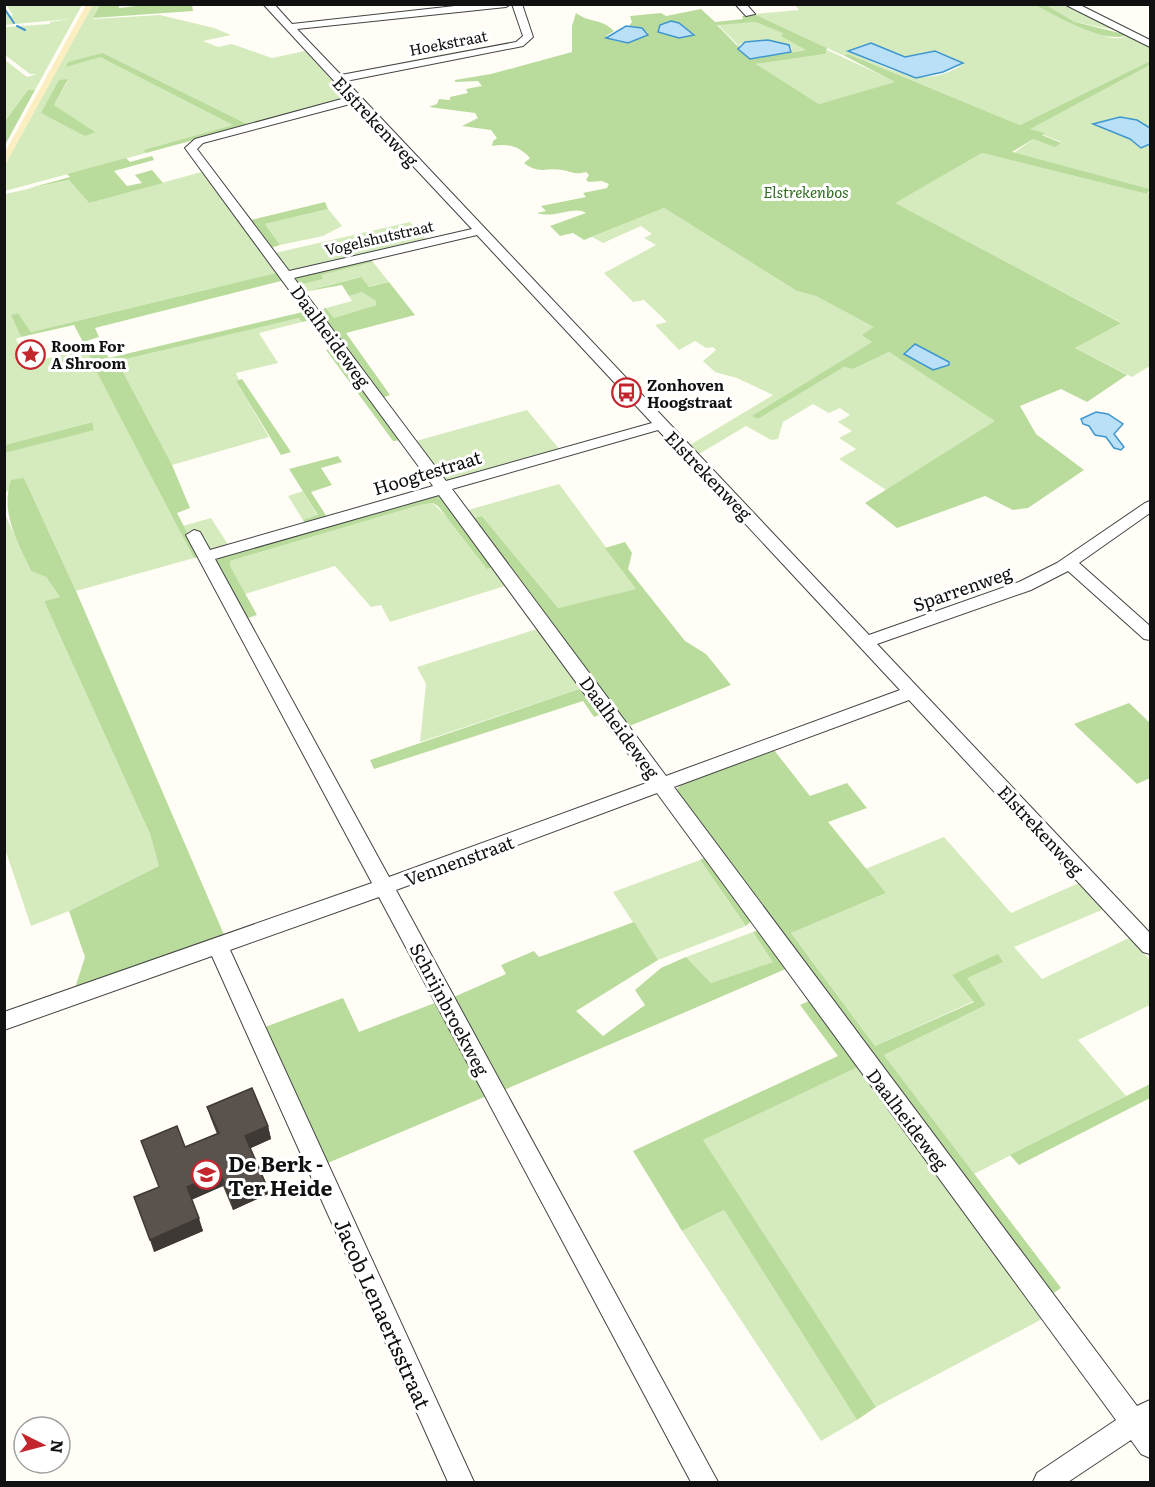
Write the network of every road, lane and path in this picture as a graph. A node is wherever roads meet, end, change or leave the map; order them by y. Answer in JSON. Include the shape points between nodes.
{"nodes":[{"id":1,"x":268,"y":4,"type":"edge"},
{"id":2,"x":506,"y":4,"type":"edge"},
{"id":3,"x":517,"y":4,"type":"edge"},
{"id":4,"x":740,"y":4,"type":"edge"},
{"id":5,"x":1069,"y":4,"type":"edge"},
{"id":6,"x":750,"y":14,"type":"dead end"},
{"id":7,"x":289,"y":27,"type":"junction"},
{"id":8,"x":1150,"y":44,"type":"edge"},
{"id":9,"x":337,"y":79,"type":"junction"},
{"id":10,"x":355,"y":99,"type":"junction"},
{"id":11,"x":479,"y":231,"type":"junction"},
{"id":12,"x":286,"y":276,"type":"junction"},
{"id":13,"x":661,"y":425,"type":"junction"},
{"id":14,"x":443,"y":488,"type":"junction"},
{"id":15,"x":1150,"y":506,"type":"edge"},
{"id":16,"x":194,"y":535,"type":"dead end"},
{"id":17,"x":205,"y":557,"type":"junction"},
{"id":18,"x":1069,"y":563,"type":"junction"},
{"id":19,"x":1150,"y":635,"type":"edge"},
{"id":20,"x":865,"y":642,"type":"junction"},
{"id":21,"x":912,"y":692,"type":"junction"},
{"id":22,"x":663,"y":785,"type":"junction"},
{"id":23,"x":384,"y":887,"type":"junction"},
{"id":24,"x":218,"y":946,"type":"junction"},
{"id":25,"x":1150,"y":946,"type":"edge"},
{"id":26,"x":4,"y":1021,"type":"edge"},
{"id":27,"x":1142,"y":1418,"type":"edge"},
{"id":28,"x":1150,"y":1445,"type":"edge"},
{"id":29,"x":461,"y":1482,"type":"edge"},
{"id":30,"x":705,"y":1482,"type":"edge"},
{"id":31,"x":1046,"y":1482,"type":"edge"}],
"edges":[{"from":1,"to":7,"type":"street","name":"Elstrekenweg"},
{"from":2,"to":7,"type":"street"},
{"from":3,"to":9,"type":"street","name":"Hoekstraat","via":[[528,37],[519,44]]},
{"from":4,"to":6,"type":"street"},
{"from":5,"to":8,"type":"street"},
{"from":7,"to":9,"type":"street","name":"Elstrekenweg"},
{"from":9,"to":10,"type":"street","name":"Elstrekenweg"},
{"from":10,"to":11,"type":"street","name":"Elstrekenweg"},
{"from":10,"to":12,"type":"street","name":"Daalheideweg","via":[[192,145]]},
{"from":11,"to":12,"type":"street","name":"Vogelshutstraat"},
{"from":11,"to":13,"type":"street","name":"Elstrekenweg"},
{"from":12,"to":14,"type":"street","name":"Daalheideweg"},
{"from":13,"to":14,"type":"street","name":"Hoogtestraat"},
{"from":13,"to":20,"type":"street","name":"Elstrekenweg"},
{"from":14,"to":17,"type":"street","name":"Hoogtestraat"},
{"from":14,"to":22,"type":"street","name":"Daalheideweg"},
{"from":15,"to":18,"type":"street","name":"Sparrenweg"},
{"from":16,"to":17,"type":"street","name":"Schrijnbroekweg"},
{"from":17,"to":23,"type":"street","name":"Schrijnbroekweg"},
{"from":18,"to":19,"type":"street"},
{"from":18,"to":20,"type":"street","name":"Sparrenweg","via":[[1025,586]]},
{"from":20,"to":21,"type":"street","name":"Elstrekenweg"},
{"from":21,"to":22,"type":"street","name":"Vennenstraat"},
{"from":21,"to":25,"type":"street","name":"Elstrekenweg"},
{"from":22,"to":23,"type":"street","name":"Vennenstraat"},
{"from":22,"to":27,"type":"street","name":"Daalheideweg"},
{"from":23,"to":24,"type":"street","name":"Vennenstraat"},
{"from":23,"to":30,"type":"street","name":"Schrijnbroekweg"},
{"from":24,"to":26,"type":"street","name":"Vennenstraat"},
{"from":24,"to":29,"type":"street","name":"Jacob Lenaertsstraat"},
{"from":27,"to":28,"type":"street","name":"Daalheideweg"},
{"from":27,"to":31,"type":"street"}]}
